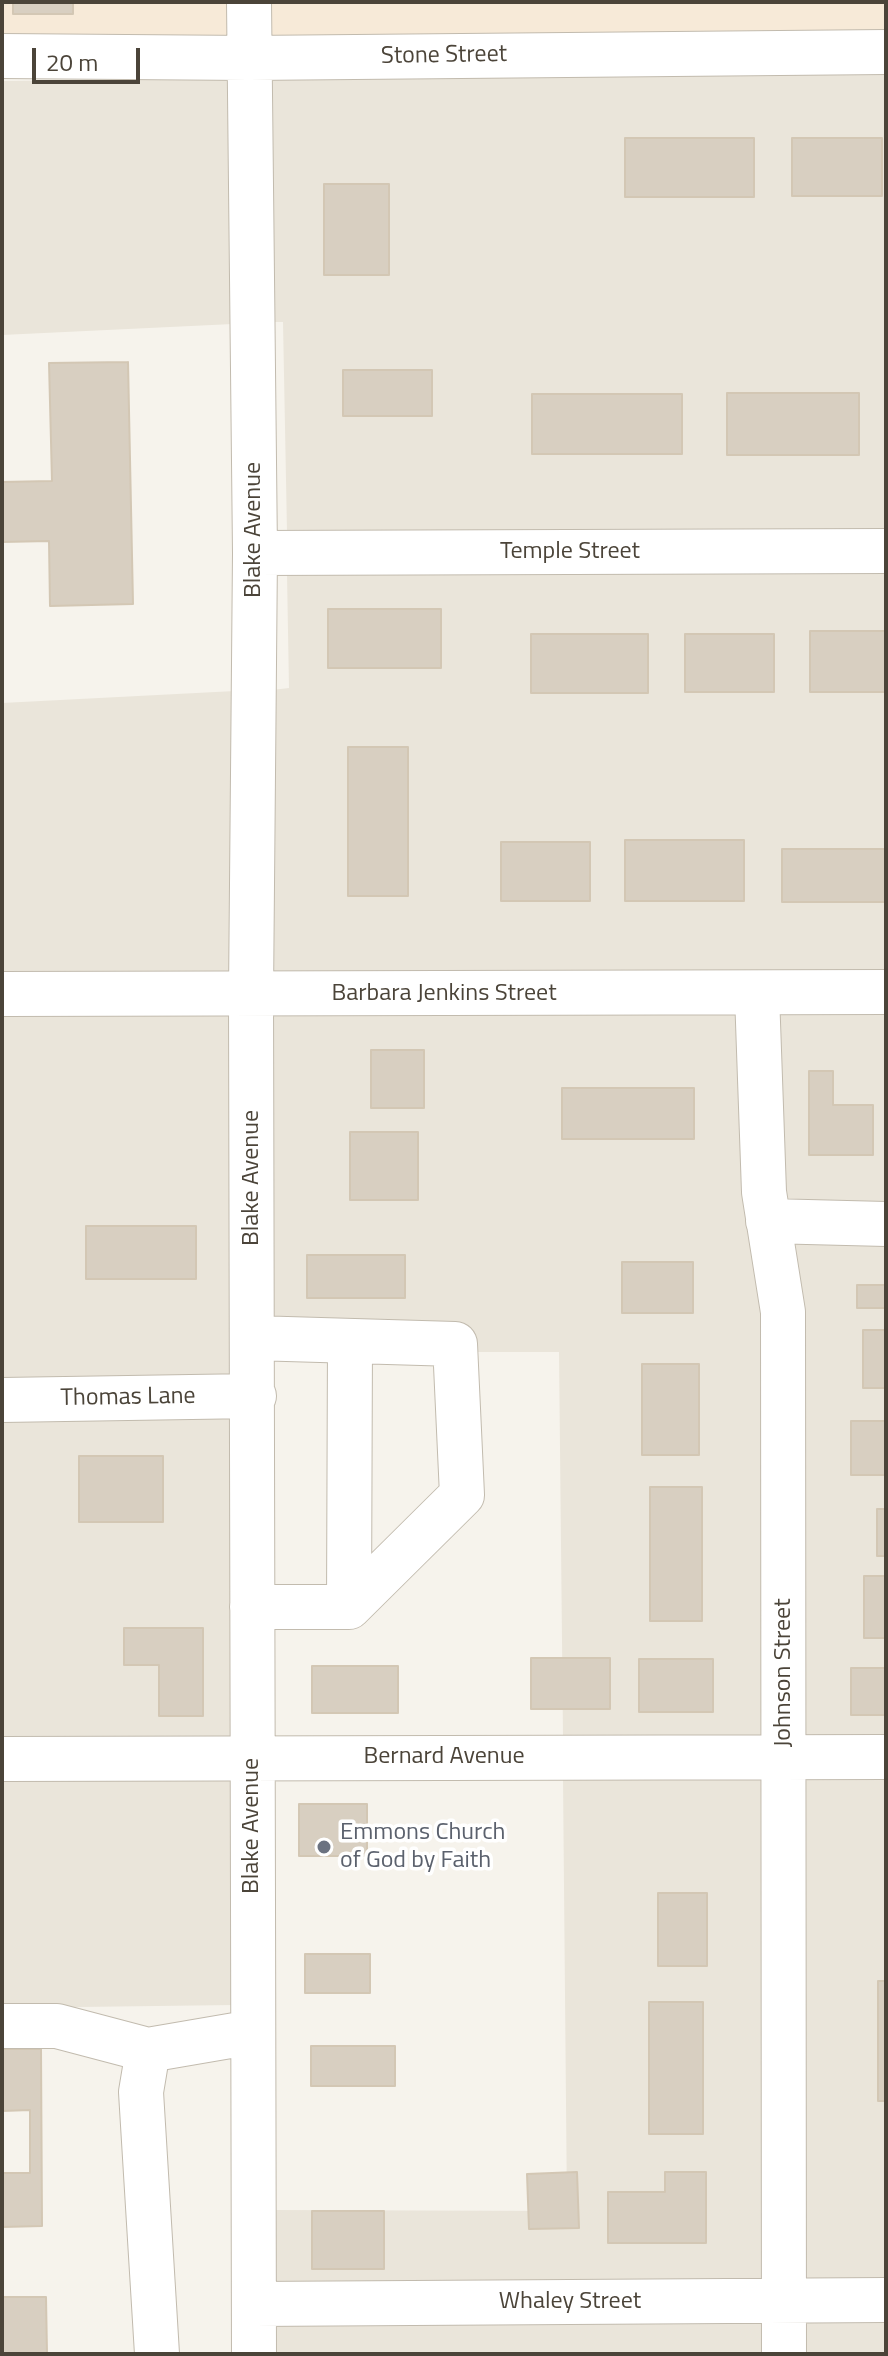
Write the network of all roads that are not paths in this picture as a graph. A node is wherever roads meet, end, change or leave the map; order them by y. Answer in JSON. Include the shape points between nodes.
{"nodes":[{"id":1,"x":249,"y":2,"type":"edge"},
{"id":2,"x":886,"y":52,"type":"edge"},
{"id":3,"x":2,"y":56,"type":"edge"},
{"id":4,"x":249,"y":58,"type":"junction"},
{"id":5,"x":886,"y":551,"type":"edge"},
{"id":6,"x":255,"y":553,"type":"junction"},
{"id":7,"x":886,"y":992,"type":"edge"},
{"id":8,"x":2,"y":994,"type":"edge"},
{"id":9,"x":251,"y":994,"type":"junction"},
{"id":10,"x":757,"y":994,"type":"junction"},
{"id":11,"x":768,"y":1221,"type":"junction"},
{"id":12,"x":886,"y":1224,"type":"edge"},
{"id":13,"x":253,"y":1338,"type":"junction"},
{"id":14,"x":350,"y":1341,"type":"junction"},
{"id":15,"x":254,"y":1396,"type":"junction"},
{"id":16,"x":2,"y":1400,"type":"edge"},
{"id":17,"x":252,"y":1607,"type":"junction"},
{"id":18,"x":349,"y":1607,"type":"junction"},
{"id":19,"x":251,"y":1757,"type":"junction"},
{"id":20,"x":784,"y":1757,"type":"junction"},
{"id":21,"x":886,"y":1757,"type":"edge"},
{"id":22,"x":2,"y":1759,"type":"edge"},
{"id":23,"x":2,"y":2026,"type":"edge"},
{"id":24,"x":253,"y":2032,"type":"junction"},
{"id":25,"x":148,"y":2050,"type":"junction"},
{"id":26,"x":886,"y":2300,"type":"edge"},
{"id":27,"x":784,"y":2301,"type":"junction"},
{"id":28,"x":254,"y":2304,"type":"junction"},
{"id":29,"x":157,"y":2354,"type":"edge"},
{"id":30,"x":254,"y":2354,"type":"edge"},
{"id":31,"x":784,"y":2354,"type":"edge"}],
"edges":[{"from":1,"to":4,"type":"street","name":"Blake Avenue"},
{"from":2,"to":4,"type":"street","name":"Stone Street"},
{"from":3,"to":4,"type":"street","name":"Stone Street"},
{"from":4,"to":6,"type":"street","name":"Blake Avenue"},
{"from":5,"to":6,"type":"street","name":"Temple Street"},
{"from":6,"to":9,"type":"street","name":"Blake Avenue"},
{"from":7,"to":10,"type":"street","name":"Barbara Jenkins Street"},
{"from":8,"to":9,"type":"street","name":"Barbara Jenkins Street"},
{"from":9,"to":10,"type":"street","name":"Barbara Jenkins Street"},
{"from":9,"to":13,"type":"street","name":"Blake Avenue"},
{"from":10,"to":11,"type":"street","name":"Johnson Street"},
{"from":11,"to":12,"type":"street"},
{"from":11,"to":20,"type":"street","name":"Johnson Street","via":[[783,1312]]},
{"from":13,"to":14,"type":"street"},
{"from":13,"to":15,"type":"street","name":"Blake Avenue"},
{"from":14,"to":18,"type":"street"},
{"from":14,"to":18,"type":"street","via":[[455,1344],[462,1495]]},
{"from":15,"to":16,"type":"street","name":"Thomas Lane"},
{"from":15,"to":17,"type":"street","name":"Blake Avenue"},
{"from":17,"to":18,"type":"street"},
{"from":17,"to":19,"type":"street","name":"Blake Avenue"},
{"from":19,"to":20,"type":"street","name":"Bernard Avenue"},
{"from":19,"to":22,"type":"street","name":"Bernard Avenue"},
{"from":19,"to":24,"type":"street","name":"Blake Avenue"},
{"from":20,"to":21,"type":"street","name":"Bernard Avenue"},
{"from":20,"to":27,"type":"street","name":"Johnson Street"},
{"from":23,"to":25,"type":"street","via":[[57,2026]]},
{"from":24,"to":25,"type":"street"},
{"from":24,"to":28,"type":"street","name":"Blake Avenue"},
{"from":25,"to":29,"type":"street","via":[[141,2092]]},
{"from":26,"to":27,"type":"street","name":"Whaley Street"},
{"from":27,"to":28,"type":"street","name":"Whaley Street"},
{"from":27,"to":31,"type":"street","name":"Johnson Street"},
{"from":28,"to":30,"type":"street","name":"Blake Avenue"}]}
